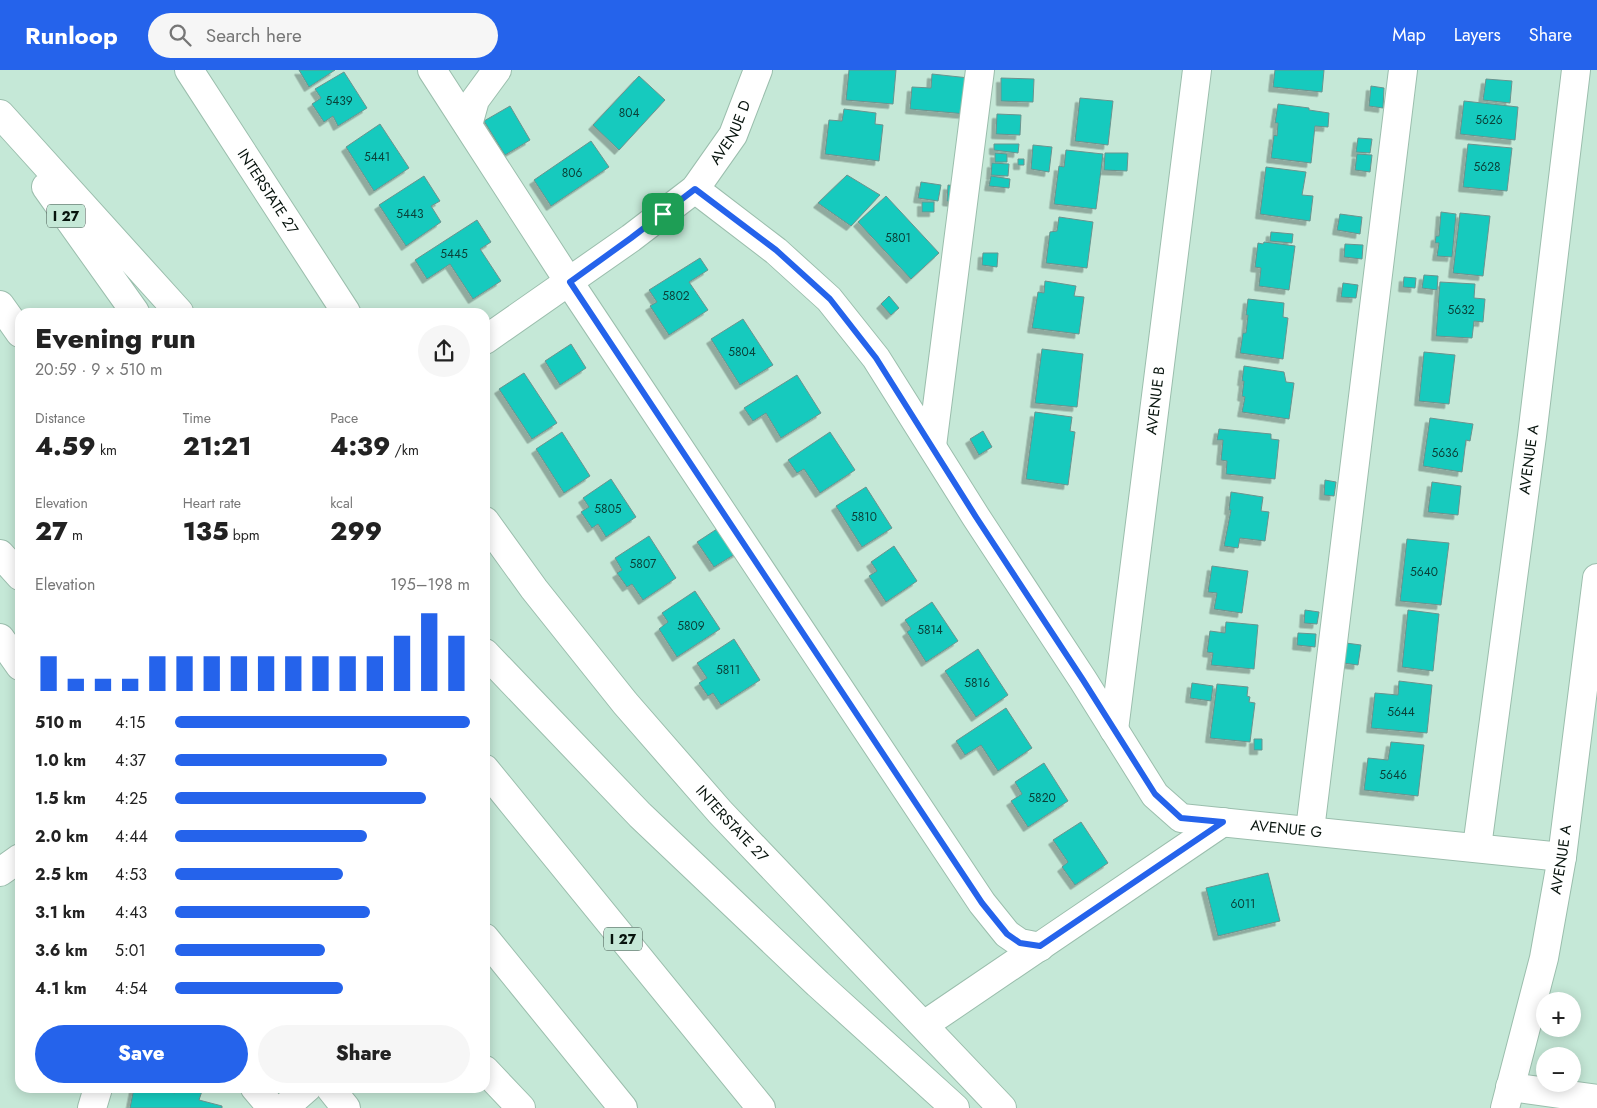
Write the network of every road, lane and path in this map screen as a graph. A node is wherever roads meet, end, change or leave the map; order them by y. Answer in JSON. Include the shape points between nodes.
{"nodes":[{"id":1,"x":189,"y":70,"type":"edge"},
{"id":2,"x":432,"y":70,"type":"edge"},
{"id":3,"x":497,"y":70,"type":"edge"},
{"id":4,"x":758,"y":70,"type":"edge"},
{"id":5,"x":980,"y":70,"type":"edge"},
{"id":6,"x":1197,"y":70,"type":"edge"},
{"id":7,"x":1403,"y":70,"type":"edge"},
{"id":8,"x":1576,"y":70,"type":"edge"},
{"id":9,"x":0,"y":116,"type":"edge"},
{"id":10,"x":468,"y":125,"type":"junction"},
{"id":11,"x":695,"y":189,"type":"junction"},
{"id":12,"x":570,"y":282,"type":"junction"},
{"id":13,"x":0,"y":306,"type":"edge"},
{"id":14,"x":132,"y":308,"type":"edge"},
{"id":15,"x":175,"y":308,"type":"edge"},
{"id":16,"x":343,"y":308,"type":"edge"},
{"id":17,"x":15,"y":326,"type":"edge"},
{"id":18,"x":490,"y":337,"type":"edge"},
{"id":19,"x":932,"y":446,"type":"junction"},
{"id":20,"x":490,"y":527,"type":"edge"},
{"id":21,"x":0,"y":554,"type":"edge"},
{"id":22,"x":15,"y":570,"type":"edge"},
{"id":23,"x":1597,"y":578,"type":"edge"},
{"id":24,"x":490,"y":658,"type":"edge"},
{"id":25,"x":1114,"y":730,"type":"junction"},
{"id":26,"x":490,"y":775,"type":"edge"},
{"id":27,"x":1223,"y":822,"type":"junction"},
{"id":28,"x":1310,"y":830,"type":"junction"},
{"id":29,"x":1477,"y":847,"type":"junction"},
{"id":30,"x":1562,"y":857,"type":"junction"},
{"id":31,"x":15,"y":862,"type":"edge"},
{"id":32,"x":0,"y":872,"type":"edge"},
{"id":33,"x":490,"y":944,"type":"edge"},
{"id":34,"x":1040,"y":946,"type":"junction"},
{"id":35,"x":924,"y":1025,"type":"junction"},
{"id":36,"x":490,"y":1075,"type":"edge"},
{"id":37,"x":96,"y":1093,"type":"edge"},
{"id":38,"x":259,"y":1093,"type":"edge"},
{"id":39,"x":301,"y":1093,"type":"edge"},
{"id":40,"x":334,"y":1093,"type":"edge"},
{"id":41,"x":1508,"y":1097,"type":"edge"},
{"id":42,"x":1597,"y":1099,"type":"edge"},
{"id":43,"x":92,"y":1108,"type":"edge"},
{"id":44,"x":272,"y":1108,"type":"edge"},
{"id":45,"x":284,"y":1108,"type":"edge"},
{"id":46,"x":346,"y":1108,"type":"edge"},
{"id":47,"x":521,"y":1108,"type":"edge"},
{"id":48,"x":622,"y":1108,"type":"edge"},
{"id":49,"x":761,"y":1108,"type":"edge"},
{"id":50,"x":955,"y":1108,"type":"edge"},
{"id":51,"x":1002,"y":1108,"type":"edge"}],
"edges":[{"from":1,"to":16,"type":"main road","name":"INTERSTATE 27"},
{"from":2,"to":10,"type":"main road"},
{"from":3,"to":10,"type":"main road","via":[[475,100]]},
{"from":4,"to":11,"type":"main road","name":"AVENUE D","via":[[733,135]]},
{"from":5,"to":19,"type":"main road"},
{"from":6,"to":25,"type":"main road","name":"AVENUE B"},
{"from":7,"to":28,"type":"main road"},
{"from":8,"to":29,"type":"main road","name":"AVENUE A","via":[[1532,436]]},
{"from":9,"to":14,"type":"main road","number":"I 27"},
{"from":9,"to":15,"type":"main road"},
{"from":10,"to":12,"type":"main road"},
{"from":11,"to":12,"type":"main road","name":"AVENUE D"},
{"from":11,"to":19,"type":"main road","name":"AVENUE G","via":[[776,250],[830,299],[876,358]]},
{"from":12,"to":18,"type":"main road","name":"AVENUE D"},
{"from":12,"to":34,"type":"main road","via":[[982,903],[1007,934],[1020,943]]},
{"from":13,"to":17,"type":"main road"},
{"from":19,"to":25,"type":"main road","name":"AVENUE G"},
{"from":20,"to":35,"type":"main road","name":"INTERSTATE 27","via":[[534,589],[625,702],[720,812]]},
{"from":21,"to":22,"type":"main road"},
{"from":23,"to":30,"type":"main road","name":"AVENUE A"},
{"from":24,"to":50,"type":"main road","via":[[640,814],[818,984]]},
{"from":25,"to":27,"type":"main road","name":"AVENUE G","via":[[1155,794],[1181,818]]},
{"from":26,"to":49,"type":"main road","number":"I 27"},
{"from":27,"to":28,"type":"main road","name":"AVENUE G"},
{"from":27,"to":34,"type":"main road"},
{"from":28,"to":29,"type":"main road","name":"AVENUE G"},
{"from":29,"to":30,"type":"main road","name":"AVENUE G"},
{"from":30,"to":41,"type":"main road","name":"AVENUE A","via":[[1544,958]]},
{"from":31,"to":32,"type":"main road"},
{"from":33,"to":48,"type":"main road"},
{"from":34,"to":35,"type":"main road"},
{"from":35,"to":51,"type":"main road","name":"INTERSTATE 27"},
{"from":36,"to":47,"type":"main road"},
{"from":37,"to":43,"type":"main road"},
{"from":38,"to":44,"type":"main road"},
{"from":39,"to":45,"type":"main road"},
{"from":40,"to":46,"type":"main road"},
{"from":41,"to":42,"type":"main road"}]}
